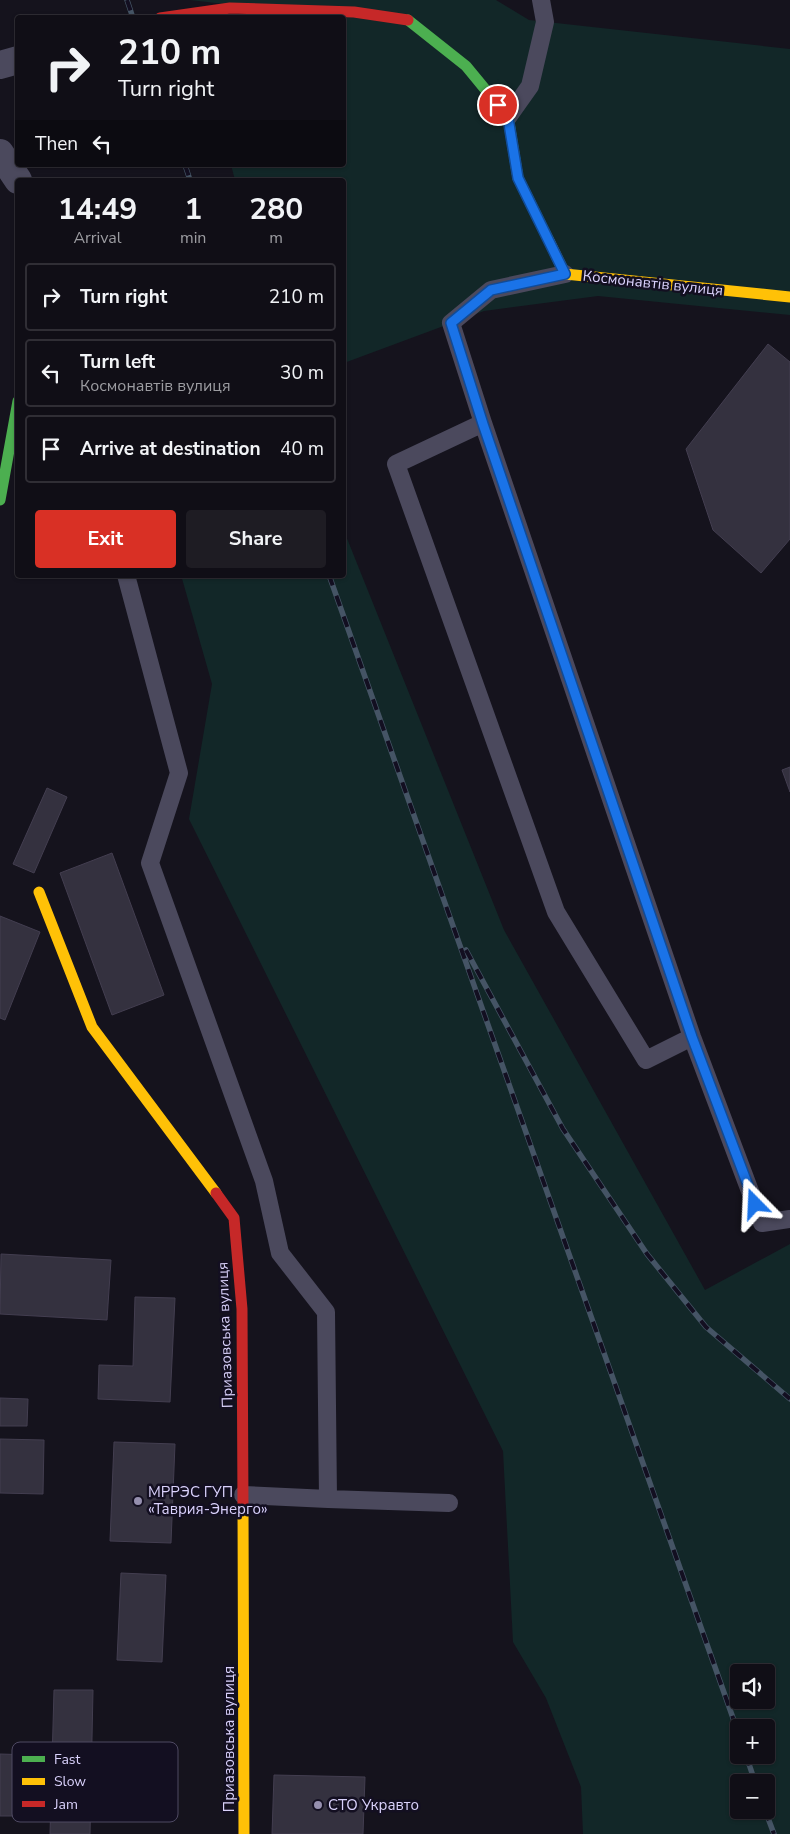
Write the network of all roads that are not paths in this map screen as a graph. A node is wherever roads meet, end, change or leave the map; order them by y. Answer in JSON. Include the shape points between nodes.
{"nodes":[{"id":1,"x":382,"y":0,"type":"edge"},
{"id":2,"x":540,"y":0,"type":"edge"},
{"id":3,"x":181,"y":15,"type":"edge"},
{"id":4,"x":410,"y":20,"type":"junction"},
{"id":5,"x":15,"y":61,"type":"edge"},
{"id":6,"x":0,"y":65,"type":"edge"},
{"id":7,"x":508,"y":118,"type":"junction"},
{"id":8,"x":0,"y":153,"type":"edge"},
{"id":9,"x":17,"y":178,"type":"edge"},
{"id":10,"x":565,"y":274,"type":"junction"},
{"id":11,"x":790,"y":297,"type":"edge"},
{"id":12,"x":15,"y":424,"type":"edge"},
{"id":13,"x":483,"y":424,"type":"junction"},
{"id":14,"x":0,"y":500,"type":"edge"},
{"id":15,"x":127,"y":578,"type":"edge"},
{"id":16,"x":39,"y":892,"type":"dead end"},
{"id":17,"x":692,"y":1037,"type":"junction"},
{"id":18,"x":790,"y":1219,"type":"edge"},
{"id":19,"x":243,"y":1495,"type":"junction"},
{"id":20,"x":328,"y":1499,"type":"junction"},
{"id":21,"x":450,"y":1503,"type":"dead end"},
{"id":22,"x":244,"y":1834,"type":"edge"}],
"edges":[{"from":1,"to":4,"type":"lane"},
{"from":2,"to":7,"type":"lane","via":[[545,22],[530,86]]},
{"from":3,"to":4,"type":"street","via":[[230,8],[354,12]]},
{"from":4,"to":7,"type":"street","name":"Космонавтів вулиця","via":[[466,66]]},
{"from":5,"to":6,"type":"street"},
{"from":7,"to":10,"type":"street","name":"Космонавтів вулиця","via":[[518,178]]},
{"from":8,"to":9,"type":"street"},
{"from":10,"to":11,"type":"street","name":"Космонавтів вулиця"},
{"from":10,"to":13,"type":"lane","via":[[491,290],[451,323]]},
{"from":12,"to":14,"type":"street"},
{"from":13,"to":17,"type":"lane"},
{"from":13,"to":17,"type":"lane","via":[[396,464],[556,912],[646,1060]]},
{"from":15,"to":20,"type":"lane","via":[[178,772],[150,863],[264,1181],[280,1253],[326,1312]]},
{"from":16,"to":19,"type":"street","name":"Приазовська вулиця","via":[[92,1027],[234,1218],[242,1309]]},
{"from":17,"to":18,"type":"lane","via":[[762,1223]]},
{"from":19,"to":20,"type":"lane"},
{"from":19,"to":22,"type":"street","name":"Приазовська вулиця"},
{"from":20,"to":21,"type":"lane"}]}
